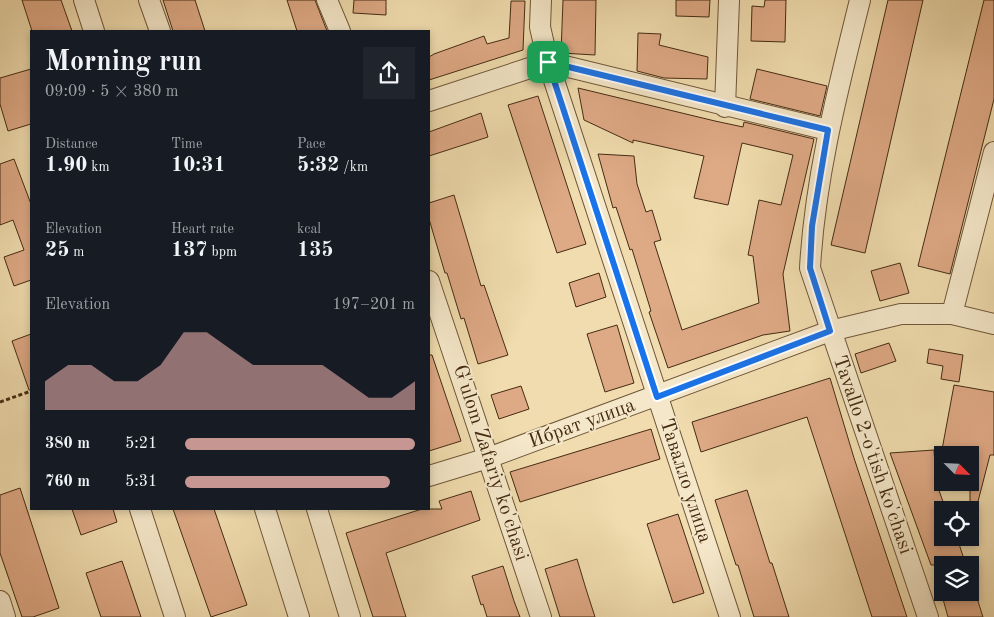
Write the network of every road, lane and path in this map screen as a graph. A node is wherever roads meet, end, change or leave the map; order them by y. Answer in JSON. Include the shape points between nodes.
{"nodes":[{"id":1,"x":84,"y":0,"type":"edge"},
{"id":2,"x":149,"y":0,"type":"edge"},
{"id":3,"x":327,"y":0,"type":"edge"},
{"id":4,"x":541,"y":0,"type":"edge"},
{"id":5,"x":729,"y":0,"type":"edge"},
{"id":6,"x":860,"y":0,"type":"edge"},
{"id":7,"x":94,"y":30,"type":"edge"},
{"id":8,"x":160,"y":30,"type":"edge"},
{"id":9,"x":340,"y":30,"type":"edge"},
{"id":10,"x":548,"y":62,"type":"junction"},
{"id":11,"x":430,"y":101,"type":"edge"},
{"id":12,"x":725,"y":107,"type":"junction"},
{"id":13,"x":828,"y":130,"type":"junction"},
{"id":14,"x":994,"y":152,"type":"edge"},
{"id":15,"x":430,"y":284,"type":"edge"},
{"id":16,"x":952,"y":314,"type":"junction"},
{"id":17,"x":994,"y":324,"type":"edge"},
{"id":18,"x":830,"y":331,"type":"junction"},
{"id":19,"x":30,"y":391,"type":"edge"},
{"id":20,"x":657,"y":397,"type":"junction"},
{"id":21,"x":0,"y":402,"type":"edge"},
{"id":22,"x":488,"y":458,"type":"junction"},
{"id":23,"x":430,"y":476,"type":"edge"},
{"id":24,"x":140,"y":510,"type":"edge"},
{"id":25,"x":265,"y":510,"type":"edge"},
{"id":26,"x":320,"y":510,"type":"edge"},
{"id":27,"x":0,"y":601,"type":"edge"},
{"id":28,"x":5,"y":617,"type":"edge"},
{"id":29,"x":175,"y":617,"type":"edge"},
{"id":30,"x":299,"y":617,"type":"edge"},
{"id":31,"x":350,"y":617,"type":"edge"},
{"id":32,"x":541,"y":617,"type":"edge"},
{"id":33,"x":730,"y":617,"type":"edge"},
{"id":34,"x":928,"y":617,"type":"edge"}],
"edges":[{"from":1,"to":7,"type":"street"},
{"from":2,"to":8,"type":"street"},
{"from":3,"to":9,"type":"street"},
{"from":4,"to":10,"type":"street","name":"Тавалло улица","via":[[540,27]]},
{"from":5,"to":12,"type":"street"},
{"from":6,"to":13,"type":"street","name":"Tavallo 2-o'tish ko'chasi"},
{"from":10,"to":11,"type":"street"},
{"from":10,"to":12,"type":"street"},
{"from":10,"to":20,"type":"street","name":"Тавалло улица"},
{"from":12,"to":13,"type":"street"},
{"from":13,"to":18,"type":"street","name":"Tavallo 2-o'tish ko'chasi","via":[[812,226],[810,268]]},
{"from":14,"to":16,"type":"street"},
{"from":15,"to":22,"type":"street","name":"G'ulom Zafariy ko'chasi"},
{"from":16,"to":17,"type":"street","name":"Ибрат улица"},
{"from":16,"to":18,"type":"street","name":"Ибрат улица","via":[[902,314]]},
{"from":18,"to":20,"type":"street","name":"Ибрат улица"},
{"from":18,"to":34,"type":"street","name":"Tavallo 2-o'tish ko'chasi"},
{"from":19,"to":21,"type":"path"},
{"from":20,"to":22,"type":"street","name":"Ибрат улица"},
{"from":20,"to":33,"type":"street","name":"Тавалло улица"},
{"from":22,"to":23,"type":"street","name":"Ибрат улица"},
{"from":22,"to":32,"type":"street","name":"G'ulom Zafariy ko'chasi"},
{"from":24,"to":29,"type":"street"},
{"from":25,"to":30,"type":"street"},
{"from":26,"to":31,"type":"street"},
{"from":27,"to":28,"type":"street"}]}
